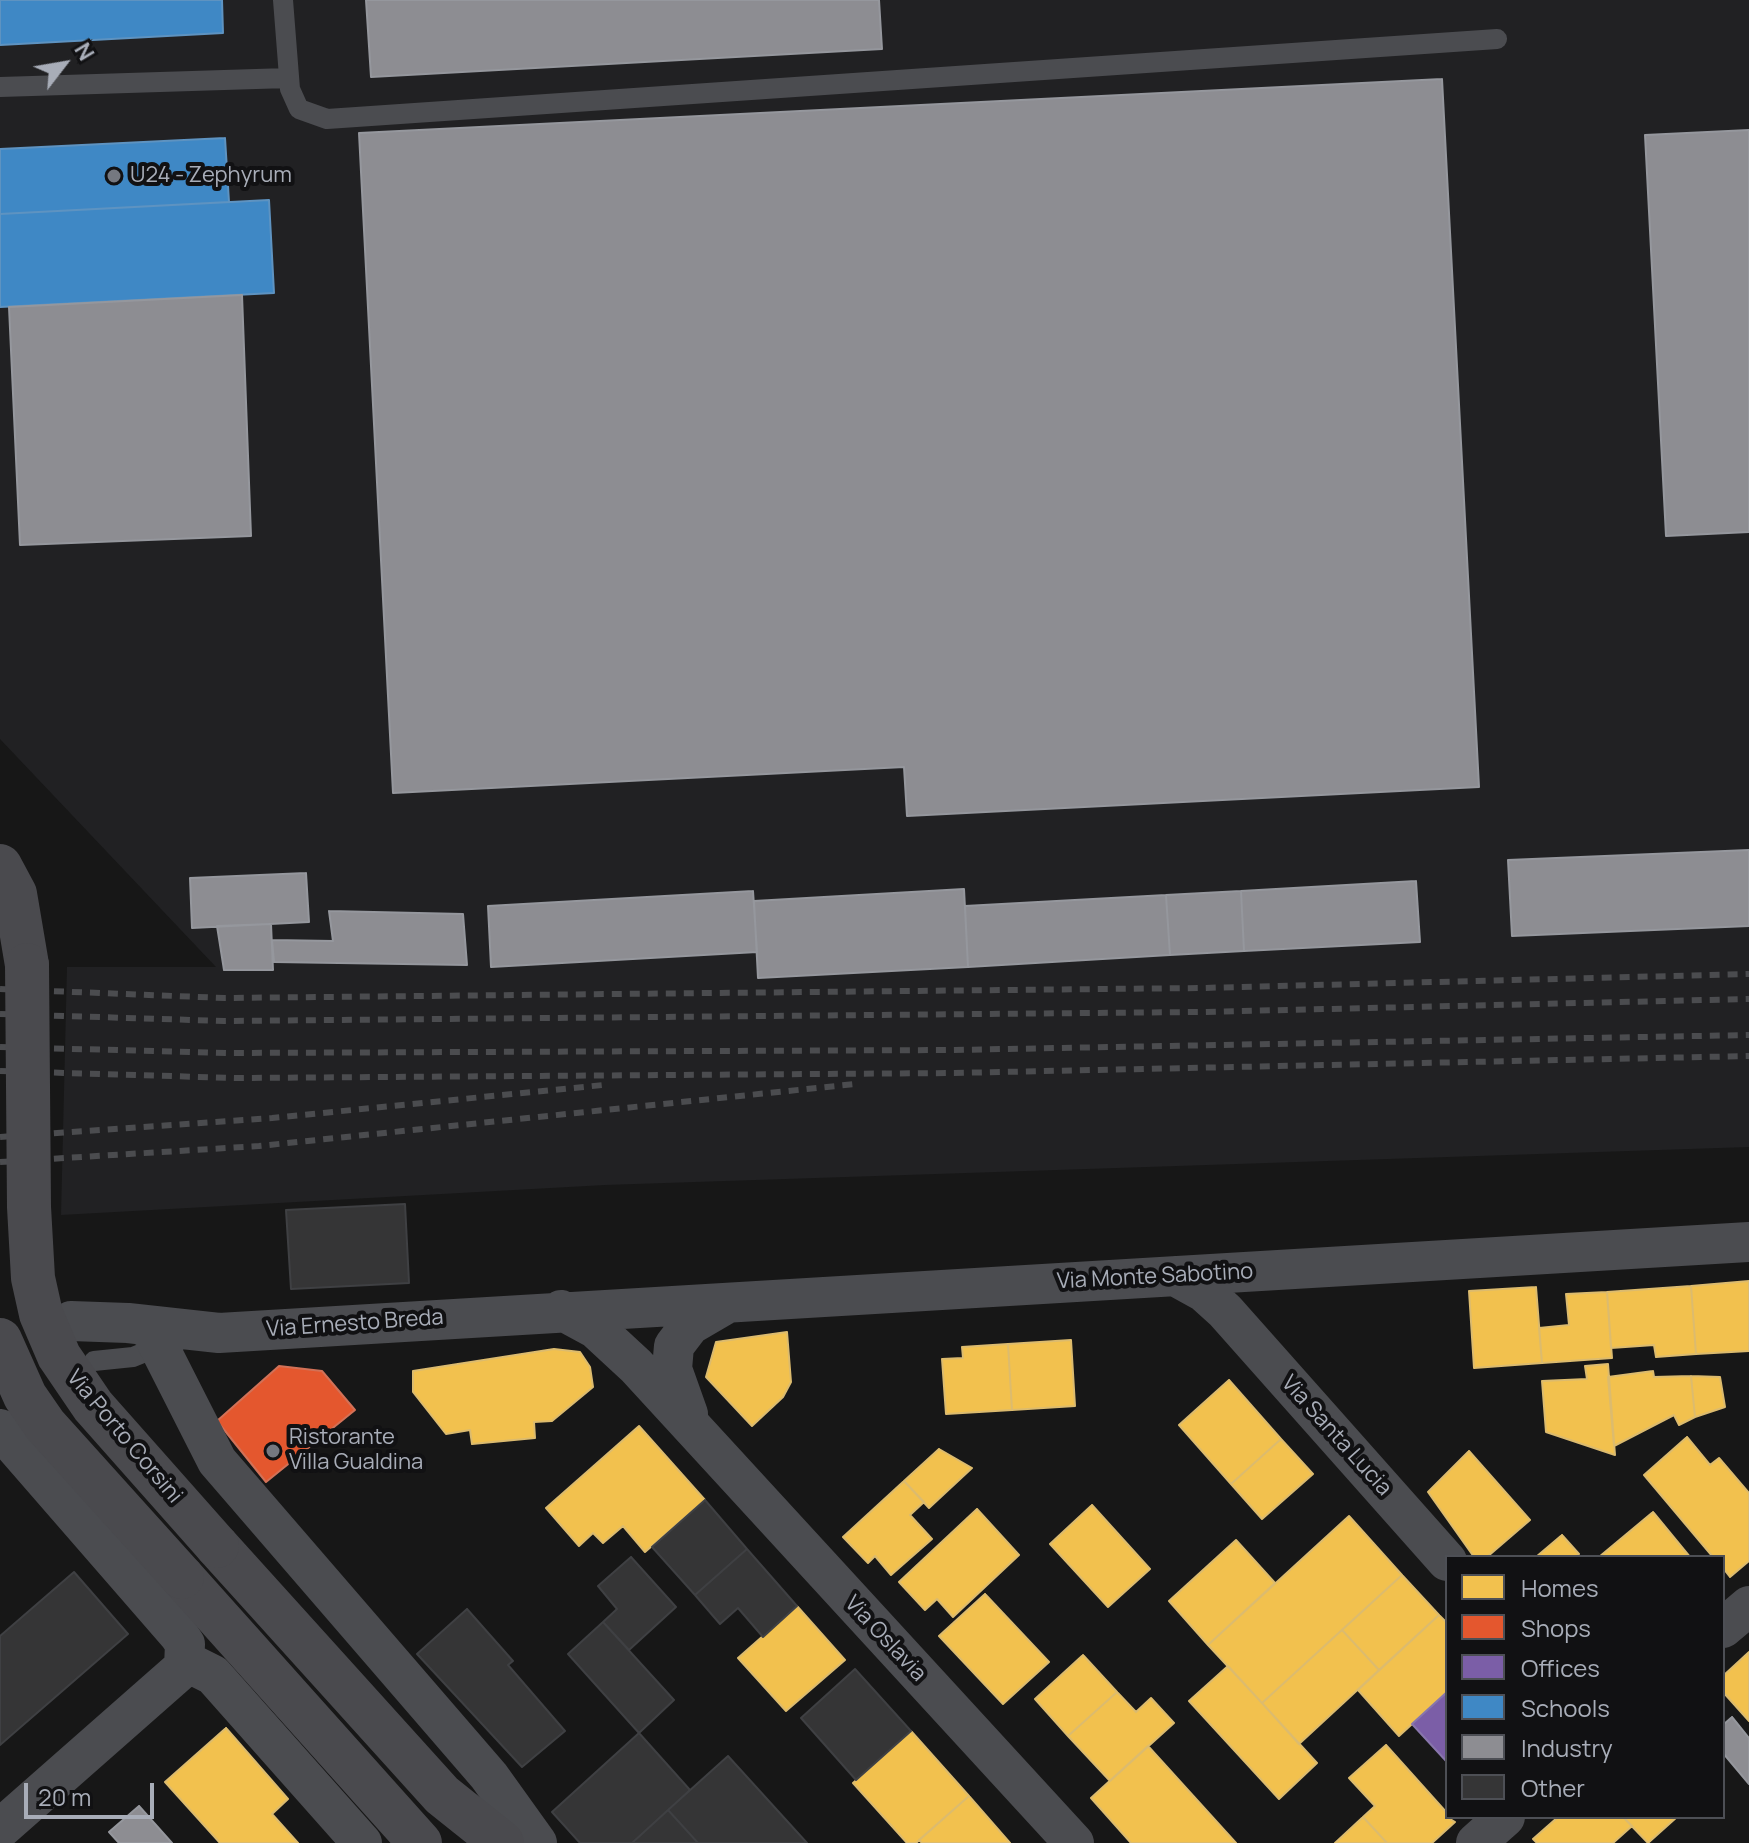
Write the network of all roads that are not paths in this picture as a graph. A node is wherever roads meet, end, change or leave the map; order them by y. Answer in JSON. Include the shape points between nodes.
{"nodes":[{"id":1,"x":283,"y":0,"type":"edge"},
{"id":2,"x":1497,"y":39,"type":"dead end"},
{"id":3,"x":288,"y":78,"type":"junction"},
{"id":4,"x":0,"y":87,"type":"edge"},
{"id":5,"x":0,"y":866,"type":"edge"},
{"id":6,"x":1749,"y":1242,"type":"edge"},
{"id":7,"x":1247,"y":1272,"type":"junction"},
{"id":8,"x":1175,"y":1276,"type":"junction"},
{"id":9,"x":726,"y":1304,"type":"junction"},
{"id":10,"x":561,"y":1310,"type":"junction"},
{"id":11,"x":1225,"y":1311,"type":"junction"},
{"id":12,"x":71,"y":1321,"type":"dead end"},
{"id":13,"x":155,"y":1337,"type":"junction"},
{"id":14,"x":0,"y":1340,"type":"edge"},
{"id":15,"x":94,"y":1361,"type":"dead end"},
{"id":16,"x":0,"y":1429,"type":"edge"},
{"id":17,"x":696,"y":1434,"type":"junction"},
{"id":18,"x":1445,"y":1559,"type":"edge"},
{"id":19,"x":1749,"y":1606,"type":"edge"},
{"id":20,"x":1725,"y":1626,"type":"edge"},
{"id":21,"x":184,"y":1667,"type":"junction"},
{"id":22,"x":1503,"y":1819,"type":"edge"},
{"id":23,"x":0,"y":1829,"type":"edge"},
{"id":24,"x":362,"y":1843,"type":"edge"},
{"id":25,"x":420,"y":1843,"type":"edge"},
{"id":26,"x":502,"y":1843,"type":"edge"},
{"id":27,"x":537,"y":1843,"type":"edge"},
{"id":28,"x":1074,"y":1843,"type":"edge"},
{"id":29,"x":1476,"y":1843,"type":"edge"}],
"edges":[{"from":1,"to":3,"type":"lane"},
{"from":2,"to":3,"type":"lane","via":[[327,119],[299,109]]},
{"from":3,"to":4,"type":"lane"},
{"from":5,"to":26,"type":"street","name":"Via Porto Corsini","bridge":true,"via":[[15,894],[27,965],[33,1278],[59,1356],[93,1406],[442,1795]]},
{"from":6,"to":7,"type":"street","name":"Via Monte Sabotino"},
{"from":7,"to":8,"type":"street","name":"Via Monte Sabotino"},
{"from":7,"to":11,"type":"street","via":[[1227,1286]]},
{"from":8,"to":9,"type":"street","name":"Via Monte Sabotino"},
{"from":8,"to":11,"type":"street","name":"Via Santa Lucia"},
{"from":9,"to":10,"type":"street","name":"Via Monte Sabotino"},
{"from":9,"to":17,"type":"street","name":"Via Oslavia","via":[[690,1325],[674,1346],[672,1369]]},
{"from":10,"to":13,"type":"street","name":"Via Ernesto Breda"},
{"from":10,"to":17,"type":"street","name":"Via Oslavia","via":[[613,1344]]},
{"from":11,"to":18,"type":"street","name":"Via Santa Lucia"},
{"from":12,"to":13,"type":"street","name":"Via Ernesto Breda","via":[[128,1323]]},
{"from":13,"to":15,"type":"lane","name":"Via Ernesto Breda","via":[[133,1357]]},
{"from":13,"to":27,"type":"street","via":[[217,1461],[489,1776]]},
{"from":14,"to":25,"type":"street","bridge":true,"via":[[25,1396],[45,1425]]},
{"from":16,"to":21,"type":"street","via":[[179,1635],[185,1644]]},
{"from":17,"to":28,"type":"street","name":"Via Oslavia"},
{"from":19,"to":20,"type":"street"},
{"from":21,"to":23,"type":"street"},
{"from":21,"to":24,"type":"street","via":[[213,1675]]},
{"from":22,"to":29,"type":"street"}]}
